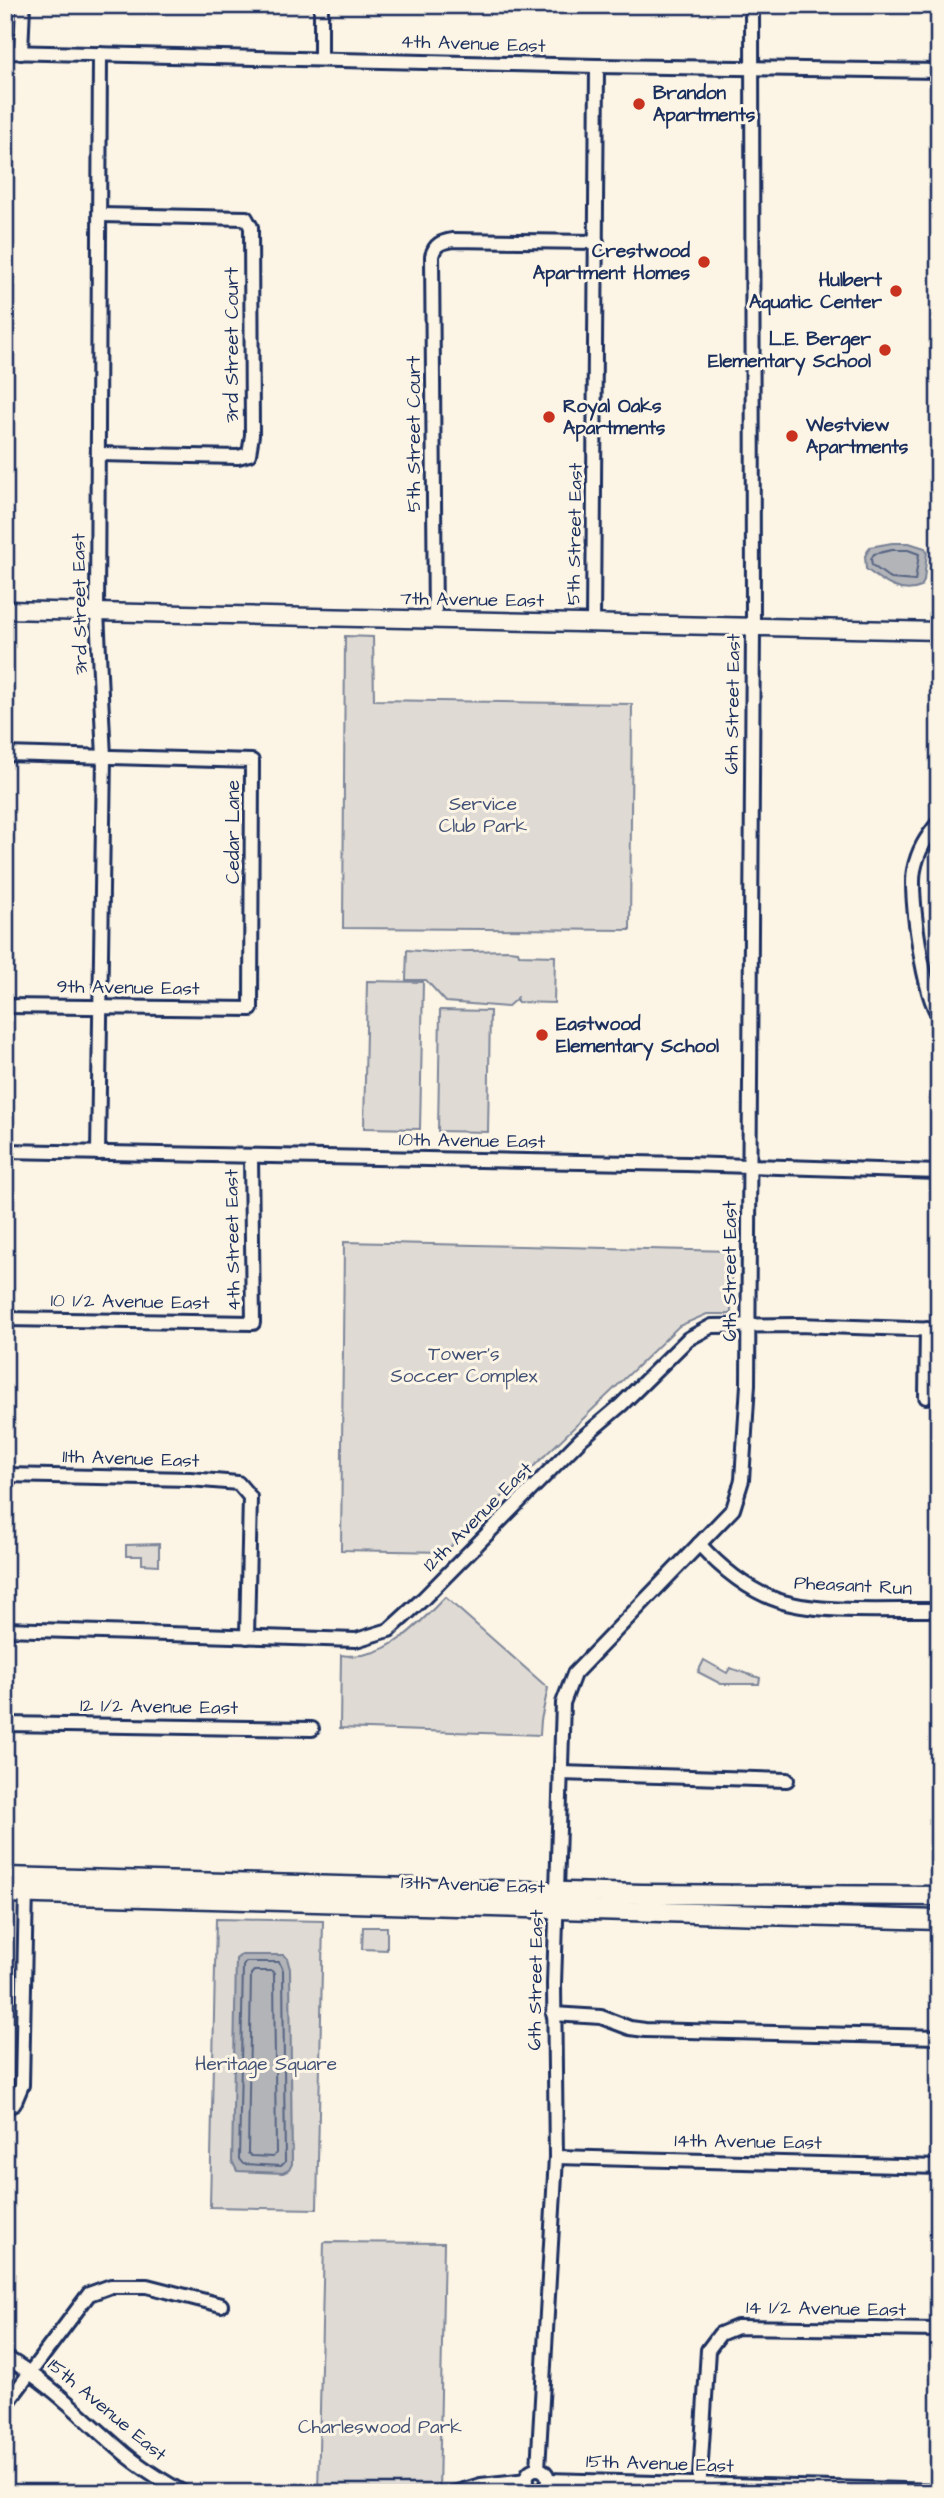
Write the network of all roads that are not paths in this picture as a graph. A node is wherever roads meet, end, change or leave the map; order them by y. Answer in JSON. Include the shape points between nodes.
{"nodes":[{"id":1,"x":23,"y":5,"type":"edge"},
{"id":2,"x":321,"y":5,"type":"edge"},
{"id":3,"x":752,"y":5,"type":"edge"},
{"id":4,"x":5,"y":52,"type":"edge"},
{"id":5,"x":21,"y":53,"type":"junction"},
{"id":6,"x":100,"y":54,"type":"junction"},
{"id":7,"x":321,"y":59,"type":"junction"},
{"id":8,"x":597,"y":66,"type":"junction"},
{"id":9,"x":753,"y":68,"type":"junction"},
{"id":10,"x":939,"y":71,"type":"edge"},
{"id":11,"x":100,"y":215,"type":"junction"},
{"id":12,"x":597,"y":242,"type":"junction"},
{"id":13,"x":98,"y":454,"type":"junction"},
{"id":14,"x":5,"y":611,"type":"edge"},
{"id":15,"x":97,"y":612,"type":"junction"},
{"id":16,"x":435,"y":621,"type":"junction"},
{"id":17,"x":593,"y":624,"type":"junction"},
{"id":18,"x":753,"y":628,"type":"junction"},
{"id":19,"x":939,"y":631,"type":"edge"},
{"id":20,"x":5,"y":754,"type":"edge"},
{"id":21,"x":104,"y":757,"type":"junction"},
{"id":22,"x":935,"y":827,"type":"edge"},
{"id":23,"x":5,"y":1006,"type":"edge"},
{"id":24,"x":100,"y":1007,"type":"junction"},
{"id":25,"x":251,"y":1009,"type":"joint"},
{"id":26,"x":939,"y":1015,"type":"edge"},
{"id":27,"x":5,"y":1151,"type":"edge"},
{"id":28,"x":98,"y":1153,"type":"junction"},
{"id":29,"x":251,"y":1156,"type":"junction"},
{"id":30,"x":750,"y":1167,"type":"junction"},
{"id":31,"x":939,"y":1172,"type":"edge"},
{"id":32,"x":5,"y":1319,"type":"edge"},
{"id":33,"x":253,"y":1323,"type":"joint"},
{"id":34,"x":749,"y":1326,"type":"junction"},
{"id":35,"x":933,"y":1329,"type":"edge"},
{"id":36,"x":926,"y":1398,"type":"dead end"},
{"id":37,"x":5,"y":1475,"type":"edge"},
{"id":38,"x":699,"y":1544,"type":"junction"},
{"id":39,"x":939,"y":1610,"type":"edge"},
{"id":40,"x":5,"y":1629,"type":"edge"},
{"id":41,"x":247,"y":1637,"type":"junction"},
{"id":42,"x":5,"y":1724,"type":"edge"},
{"id":43,"x":312,"y":1729,"type":"dead end"},
{"id":44,"x":560,"y":1773,"type":"junction"},
{"id":45,"x":787,"y":1780,"type":"dead end"},
{"id":46,"x":5,"y":1877,"type":"edge"},
{"id":47,"x":26,"y":1885,"type":"junction"},
{"id":48,"x":5,"y":1893,"type":"edge"},
{"id":49,"x":939,"y":1896,"type":"edge"},
{"id":50,"x":556,"y":1900,"type":"junction"},
{"id":51,"x":939,"y":1920,"type":"edge"},
{"id":52,"x":553,"y":2014,"type":"junction"},
{"id":53,"x":939,"y":2037,"type":"edge"},
{"id":54,"x":10,"y":2106,"type":"edge"},
{"id":55,"x":556,"y":2157,"type":"junction"},
{"id":56,"x":939,"y":2167,"type":"edge"},
{"id":57,"x":221,"y":2305,"type":"dead end"},
{"id":58,"x":939,"y":2330,"type":"edge"},
{"id":59,"x":5,"y":2357,"type":"edge"},
{"id":60,"x":30,"y":2372,"type":"junction"},
{"id":61,"x":5,"y":2406,"type":"edge"},
{"id":62,"x":538,"y":2469,"type":"junction"},
{"id":63,"x":527,"y":2480,"type":"junction"},
{"id":64,"x":548,"y":2480,"type":"junction"},
{"id":65,"x":699,"y":2489,"type":"edge"},
{"id":66,"x":537,"y":2491,"type":"edge"},
{"id":67,"x":939,"y":2491,"type":"edge"},
{"id":68,"x":184,"y":2493,"type":"edge"},
{"id":69,"x":454,"y":2493,"type":"edge"}],
"edges":[{"from":1,"to":5,"type":"street"},
{"from":2,"to":7,"type":"street"},
{"from":3,"to":9,"type":"street","name":"6th Street East"},
{"from":4,"to":5,"type":"street","name":"4th Avenue East"},
{"from":5,"to":6,"type":"street","name":"4th Avenue East"},
{"from":6,"to":7,"type":"street","name":"4th Avenue East"},
{"from":6,"to":11,"type":"street","name":"3rd Street East"},
{"from":7,"to":8,"type":"street","name":"4th Avenue East"},
{"from":8,"to":9,"type":"street","name":"4th Avenue East"},
{"from":8,"to":12,"type":"street","name":"5th Street East"},
{"from":9,"to":10,"type":"street","name":"4th Avenue East"},
{"from":9,"to":18,"type":"street","name":"6th Street East"},
{"from":11,"to":13,"type":"street","name":"3rd Street East"},
{"from":11,"to":13,"type":"street","name":"3rd Street Court","via":[[246,218],[251,227],[251,435],[249,454],[238,457]]},
{"from":12,"to":16,"type":"street","name":"5th Street Court","via":[[453,240],[435,247]]},
{"from":12,"to":17,"type":"street","name":"5th Street East"},
{"from":13,"to":15,"type":"street","name":"3rd Street East"},
{"from":14,"to":15,"type":"street","name":"7th Avenue East"},
{"from":15,"to":16,"type":"street","name":"7th Avenue East"},
{"from":15,"to":21,"type":"street","name":"3rd Street East"},
{"from":16,"to":17,"type":"street","name":"7th Avenue East"},
{"from":17,"to":18,"type":"street","name":"7th Avenue East"},
{"from":18,"to":19,"type":"street","name":"7th Avenue East"},
{"from":18,"to":30,"type":"street","name":"6th Street East"},
{"from":20,"to":21,"type":"street"},
{"from":21,"to":24,"type":"street","name":"3rd Street East"},
{"from":21,"to":25,"type":"street","name":"Cedar Lane","via":[[252,761]]},
{"from":22,"to":26,"type":"street","via":[[921,845],[913,873],[927,985]]},
{"from":23,"to":24,"type":"street","name":"9th Avenue East"},
{"from":24,"to":25,"type":"street","name":"9th Avenue East"},
{"from":24,"to":28,"type":"street","name":"3rd Street East"},
{"from":27,"to":28,"type":"street","name":"10th Avenue East"},
{"from":28,"to":29,"type":"street","name":"10th Avenue East"},
{"from":29,"to":30,"type":"street","name":"10th Avenue East"},
{"from":29,"to":33,"type":"street","name":"4th Street East"},
{"from":30,"to":31,"type":"street","name":"10th Avenue East"},
{"from":30,"to":34,"type":"street","name":"6th Street East"},
{"from":32,"to":33,"type":"street","name":"10 1/2 Avenue East"},
{"from":34,"to":35,"type":"street","name":"12th Avenue East"},
{"from":34,"to":38,"type":"street","name":"6th Street East","via":[[742,1480],[733,1509]]},
{"from":34,"to":41,"type":"street","name":"12th Avenue East","via":[[712,1326],[688,1339],[389,1630],[356,1640]]},
{"from":35,"to":36,"type":"street"},
{"from":37,"to":41,"type":"street","name":"11th Avenue East","via":[[238,1483],[250,1497]]},
{"from":38,"to":39,"type":"street","name":"Pheasant Run","via":[[741,1582],[782,1601],[824,1608]]},
{"from":38,"to":44,"type":"street","name":"6th Street East","via":[[574,1674],[563,1703]]},
{"from":40,"to":41,"type":"street","name":"12th Avenue East"},
{"from":42,"to":43,"type":"street","name":"12 1/2 Avenue East"},
{"from":44,"to":45,"type":"street"},
{"from":44,"to":50,"type":"street","name":"6th Street East"},
{"from":46,"to":47,"type":"main road","name":"13th Avenue East"},
{"from":47,"to":48,"type":"main road","name":"13th Avenue East"},
{"from":47,"to":50,"type":"main road","name":"13th Avenue East"},
{"from":47,"to":54,"type":"street","via":[[22,2085]]},
{"from":49,"to":50,"type":"main road","name":"13th Avenue East"},
{"from":50,"to":51,"type":"main road","name":"13th Avenue East"},
{"from":50,"to":52,"type":"street","name":"6th Street East"},
{"from":52,"to":53,"type":"street","via":[[601,2017],[645,2030]]},
{"from":52,"to":55,"type":"street","name":"6th Street East"},
{"from":55,"to":56,"type":"street","name":"14th Avenue East"},
{"from":55,"to":62,"type":"street","name":"6th Street East"},
{"from":57,"to":60,"type":"street","via":[[147,2286],[111,2286],[89,2294]]},
{"from":58,"to":65,"type":"street","name":"14 1/2 Avenue East","via":[[737,2327],[720,2334],[708,2350]]},
{"from":59,"to":60,"type":"street","name":"15th Avenue East"},
{"from":60,"to":61,"type":"street"},
{"from":60,"to":68,"type":"street","name":"15th Avenue East","via":[[125,2454]]},
{"from":62,"to":63,"type":"street","via":[[530,2471]]},
{"from":62,"to":64,"type":"street"},
{"from":63,"to":66,"type":"street"},
{"from":63,"to":69,"type":"street"},
{"from":64,"to":65,"type":"street","name":"15th Avenue East"},
{"from":64,"to":66,"type":"street","via":[[546,2487]]},
{"from":65,"to":67,"type":"street","name":"15th Avenue East"}]}
